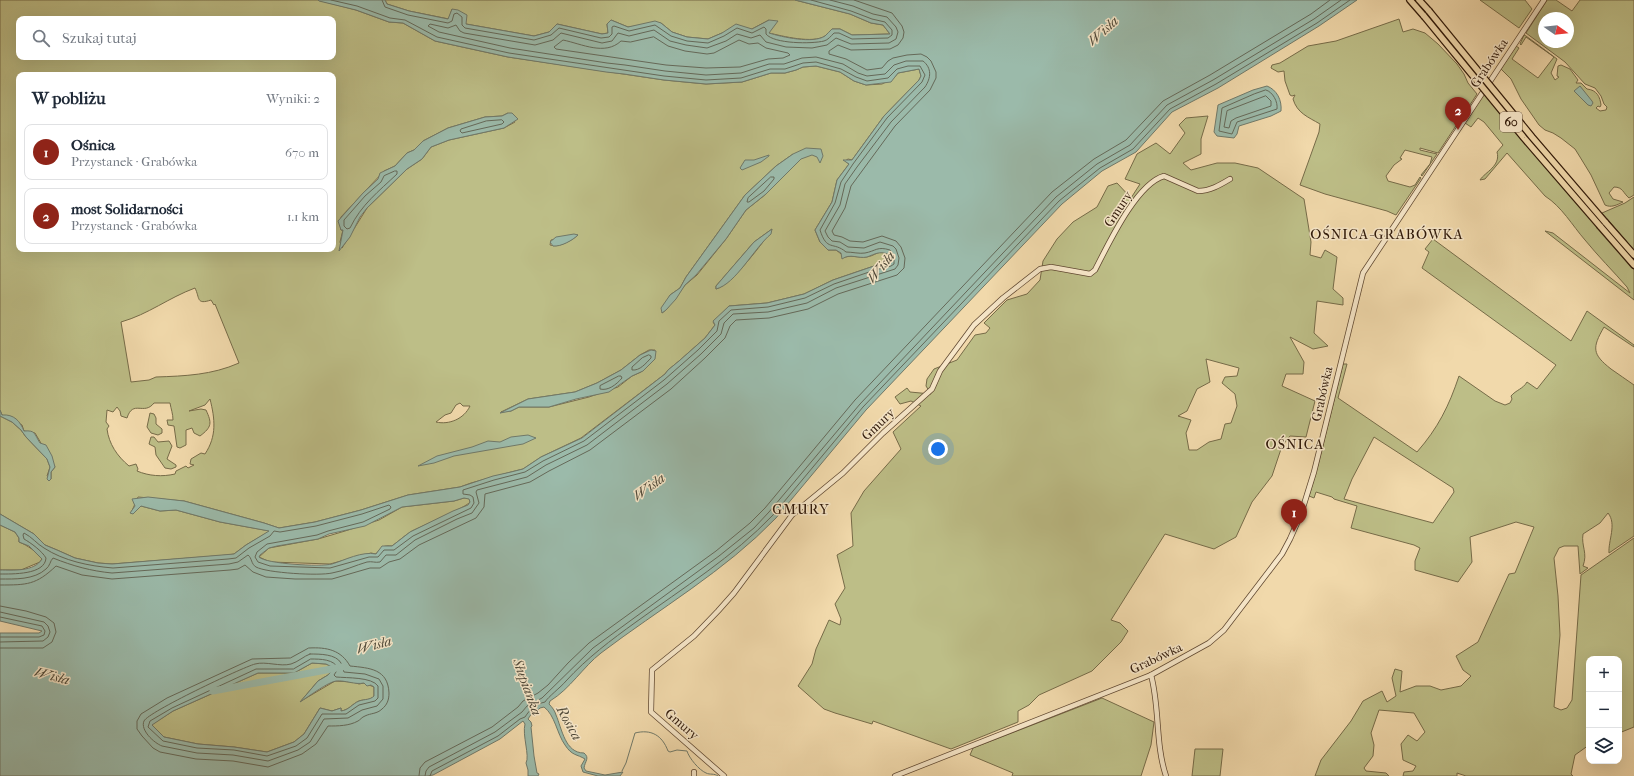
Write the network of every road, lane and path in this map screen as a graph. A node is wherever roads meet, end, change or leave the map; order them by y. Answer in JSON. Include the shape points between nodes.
{"nodes":[{"id":1,"x":1410,"y":0,"type":"edge"},
{"id":2,"x":1419,"y":0,"type":"edge"},
{"id":3,"x":1544,"y":0,"type":"edge"},
{"id":4,"x":1230,"y":179,"type":"dead end"},
{"id":5,"x":1634,"y":255,"type":"edge"},
{"id":6,"x":1634,"y":265,"type":"edge"},
{"id":7,"x":1151,"y":674,"type":"junction"},
{"id":8,"x":724,"y":776,"type":"edge"},
{"id":9,"x":895,"y":776,"type":"edge"},
{"id":10,"x":1166,"y":776,"type":"edge"}],
"edges":[{"from":1,"to":6,"type":"main road","number":"60","bridge":true,"via":[[1524,138]]},
{"from":2,"to":5,"type":"main road","number":"60","bridge":true},
{"from":3,"to":7,"type":"street","name":"Grabówka","via":[[1364,273],[1311,483],[1286,549],[1218,637]]},
{"from":4,"to":8,"type":"street","name":"Gmury","via":[[1217,187],[1203,191],[1164,176],[1159,178],[1131,205],[1095,270],[1090,274],[1051,267],[1040,269],[1003,298],[974,325],[940,371],[932,389],[843,473],[792,515],[726,602],[694,636],[652,670],[651,712]]},
{"from":7,"to":9,"type":"street","name":"Grabówka"},
{"from":7,"to":10,"type":"street"}]}
